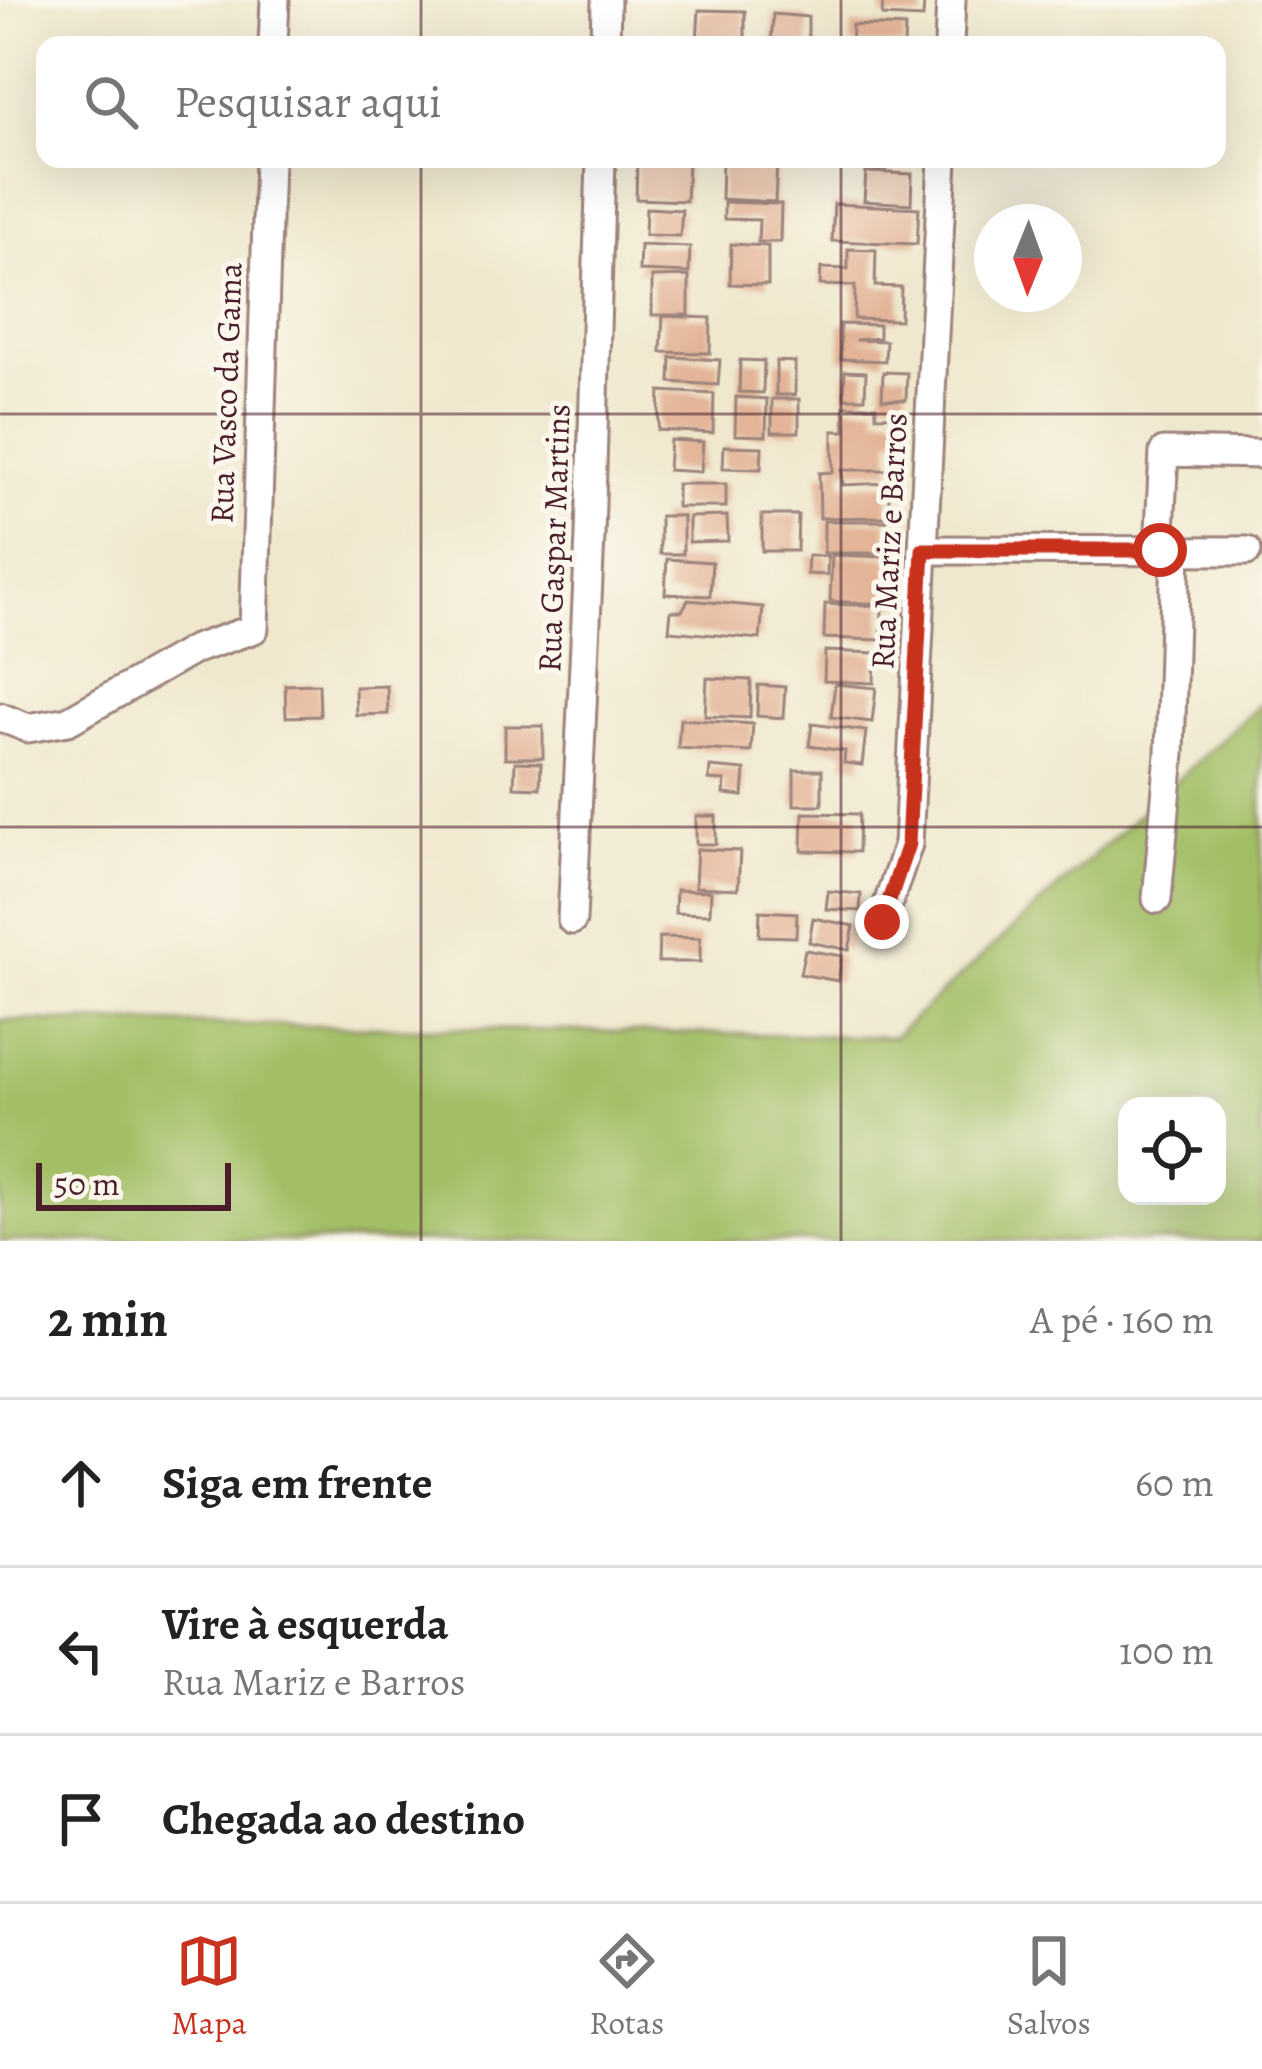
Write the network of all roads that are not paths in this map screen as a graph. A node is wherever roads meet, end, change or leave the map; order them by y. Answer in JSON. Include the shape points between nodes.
{"nodes":[{"id":1,"x":275,"y":0,"type":"edge"},
{"id":2,"x":606,"y":0,"type":"edge"},
{"id":3,"x":951,"y":0,"type":"edge"},
{"id":4,"x":273,"y":36,"type":"edge"},
{"id":5,"x":605,"y":36,"type":"edge"},
{"id":6,"x":949,"y":36,"type":"edge"},
{"id":7,"x":269,"y":168,"type":"edge"},
{"id":8,"x":602,"y":168,"type":"edge"},
{"id":9,"x":943,"y":168,"type":"edge"},
{"id":10,"x":1262,"y":454,"type":"edge"},
{"id":11,"x":923,"y":550,"type":"junction"},
{"id":12,"x":1168,"y":550,"type":"junction"},
{"id":13,"x":1246,"y":550,"type":"dead end"},
{"id":14,"x":0,"y":717,"type":"edge"},
{"id":15,"x":1157,"y":899,"type":"dead end"},
{"id":16,"x":572,"y":920,"type":"dead end"},
{"id":17,"x":882,"y":922,"type":"dead end"}],
"edges":[{"from":1,"to":4,"type":"street"},
{"from":2,"to":5,"type":"street"},
{"from":3,"to":6,"type":"street"},
{"from":7,"to":14,"type":"street","name":"Rua Vasco da Gama","via":[[254,629],[195,649],[68,721],[28,728]]},
{"from":8,"to":16,"type":"street","name":"Rua Gaspar Martins"},
{"from":9,"to":11,"type":"street","name":"Rua Mariz e Barros"},
{"from":10,"to":12,"type":"street","via":[[1164,452]]},
{"from":11,"to":12,"type":"street"},
{"from":11,"to":17,"type":"street","name":"Rua Mariz e Barros","via":[[908,844]]},
{"from":12,"to":13,"type":"street"},
{"from":12,"to":15,"type":"street","via":[[1170,754]]}]}
